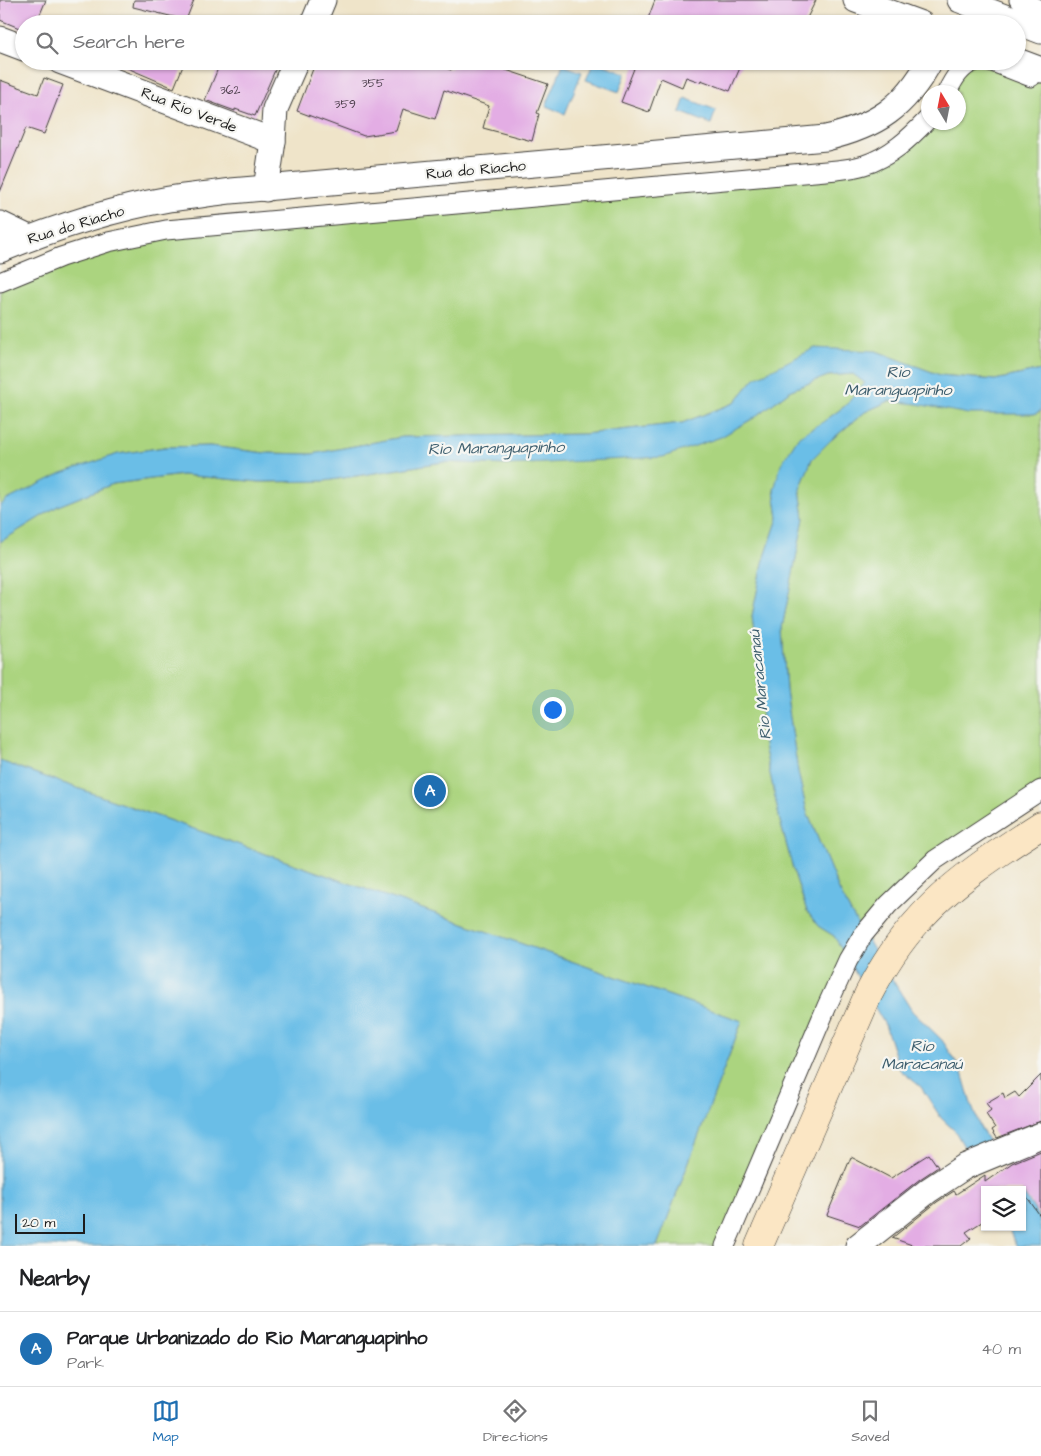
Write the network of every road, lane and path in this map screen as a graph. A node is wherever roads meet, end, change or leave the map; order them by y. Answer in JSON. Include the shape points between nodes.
{"nodes":[{"id":1,"x":323,"y":0,"type":"edge"},
{"id":2,"x":856,"y":0,"type":"edge"},
{"id":3,"x":962,"y":0,"type":"edge"},
{"id":4,"x":1019,"y":0,"type":"edge"},
{"id":5,"x":1041,"y":10,"type":"edge"},
{"id":6,"x":317,"y":15,"type":"edge"},
{"id":7,"x":897,"y":15,"type":"edge"},
{"id":8,"x":1000,"y":15,"type":"edge"},
{"id":9,"x":1026,"y":25,"type":"edge"},
{"id":10,"x":1041,"y":31,"type":"edge"},
{"id":11,"x":0,"y":39,"type":"edge"},
{"id":12,"x":15,"y":45,"type":"edge"},
{"id":13,"x":1026,"y":64,"type":"edge"},
{"id":14,"x":84,"y":70,"type":"edge"},
{"id":15,"x":292,"y":70,"type":"edge"},
{"id":16,"x":926,"y":70,"type":"edge"},
{"id":17,"x":961,"y":70,"type":"edge"},
{"id":18,"x":1013,"y":70,"type":"edge"},
{"id":19,"x":1041,"y":70,"type":"edge"},
{"id":20,"x":1041,"y":81,"type":"edge"},
{"id":21,"x":951,"y":85,"type":"edge"},
{"id":22,"x":921,"y":126,"type":"edge"},
{"id":23,"x":273,"y":141,"type":"junction"},
{"id":24,"x":266,"y":189,"type":"junction"},
{"id":25,"x":0,"y":224,"type":"edge"},
{"id":26,"x":29,"y":238,"type":"junction"},
{"id":27,"x":0,"y":250,"type":"edge"},
{"id":28,"x":0,"y":282,"type":"edge"},
{"id":29,"x":1041,"y":790,"type":"edge"},
{"id":30,"x":1041,"y":825,"type":"edge"},
{"id":31,"x":1041,"y":1135,"type":"edge"},
{"id":32,"x":725,"y":1246,"type":"edge"},
{"id":33,"x":760,"y":1246,"type":"edge"},
{"id":34,"x":858,"y":1246,"type":"edge"}],
"edges":[{"from":1,"to":6,"type":"street"},
{"from":2,"to":7,"type":"street"},
{"from":3,"to":8,"type":"street"},
{"from":4,"to":5,"type":"street"},
{"from":9,"to":10,"type":"street"},
{"from":11,"to":12,"type":"street"},
{"from":13,"to":19,"type":"street"},
{"from":14,"to":23,"type":"street","name":"Rua Rio Verde"},
{"from":15,"to":23,"type":"street","via":[[275,109]]},
{"from":16,"to":24,"type":"street","name":"Rua do Riacho","via":[[920,81],[884,115],[864,127],[826,138]]},
{"from":17,"to":21,"type":"street"},
{"from":18,"to":20,"type":"street"},
{"from":22,"to":28,"type":"street","via":[[887,154],[864,165],[837,170],[166,230],[108,242]]},
{"from":23,"to":24,"type":"street"},
{"from":24,"to":26,"type":"street","name":"Rua do Riacho","via":[[168,199],[96,216]]},
{"from":25,"to":26,"type":"street"},
{"from":26,"to":27,"type":"street","name":"Rua do Riacho"},
{"from":29,"to":32,"type":"street","via":[[935,860],[888,905],[863,935],[827,1006]]},
{"from":30,"to":33,"type":"main road","via":[[952,888],[918,920],[883,966]]},
{"from":31,"to":34,"type":"street","via":[[964,1166]]}]}
